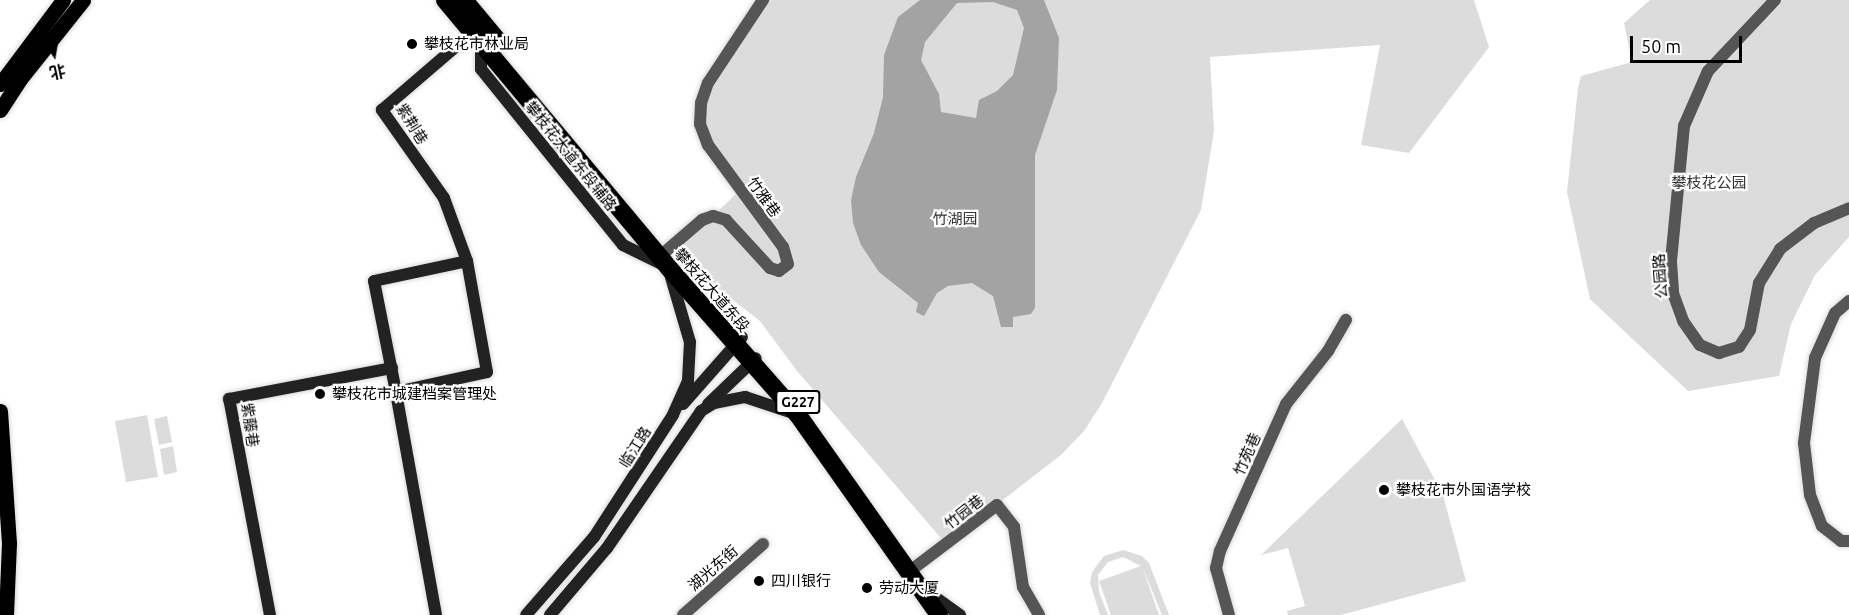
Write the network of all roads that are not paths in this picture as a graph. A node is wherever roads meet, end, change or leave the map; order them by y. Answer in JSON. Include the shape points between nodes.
{"nodes":[{"id":1,"x":63,"y":0,"type":"edge"},
{"id":2,"x":83,"y":0,"type":"edge"},
{"id":3,"x":444,"y":0,"type":"edge"},
{"id":4,"x":464,"y":0,"type":"edge"},
{"id":5,"x":763,"y":0,"type":"edge"},
{"id":6,"x":1775,"y":0,"type":"edge"},
{"id":7,"x":478,"y":36,"type":"junction"},
{"id":8,"x":0,"y":84,"type":"edge"},
{"id":9,"x":0,"y":110,"type":"edge"},
{"id":10,"x":1849,"y":208,"type":"edge"},
{"id":11,"x":664,"y":258,"type":"junction"},
{"id":12,"x":467,"y":261,"type":"junction"},
{"id":13,"x":1849,"y":301,"type":"edge"},
{"id":14,"x":1346,"y":320,"type":"dead end"},
{"id":15,"x":739,"y":341,"type":"junction"},
{"id":16,"x":755,"y":359,"type":"junction"},
{"id":17,"x":392,"y":369,"type":"junction"},
{"id":18,"x":396,"y":392,"type":"junction"},
{"id":19,"x":0,"y":411,"type":"edge"},
{"id":20,"x":701,"y":411,"type":"junction"},
{"id":21,"x":673,"y":414,"type":"junction"},
{"id":22,"x":798,"y":415,"type":"junction"},
{"id":23,"x":1849,"y":541,"type":"edge"},
{"id":24,"x":764,"y":544,"type":"dead end"},
{"id":25,"x":913,"y":569,"type":"junction"},
{"id":26,"x":935,"y":608,"type":"edge"},
{"id":27,"x":6,"y":615,"type":"edge"},
{"id":28,"x":270,"y":615,"type":"edge"},
{"id":29,"x":436,"y":615,"type":"edge"},
{"id":30,"x":526,"y":615,"type":"edge"},
{"id":31,"x":550,"y":615,"type":"edge"},
{"id":32,"x":683,"y":615,"type":"edge"},
{"id":33,"x":951,"y":615,"type":"edge"},
{"id":34,"x":960,"y":615,"type":"edge"},
{"id":35,"x":1039,"y":615,"type":"edge"},
{"id":36,"x":1229,"y":615,"type":"edge"}],
"edges":[{"from":1,"to":8,"type":"main road"},
{"from":2,"to":9,"type":"main road"},
{"from":3,"to":7,"type":"highway","name":"攀枝花大道东段","number":"G227"},
{"from":4,"to":11,"type":"highway","name":"攀枝花大道东段","number":"G227"},
{"from":5,"to":11,"type":"street","name":"竹雅巷","via":[[708,83],[701,103],[700,124],[708,145],[783,247],[788,264],[778,271],[770,268],[726,220],[713,216],[702,220]]},
{"from":6,"to":10,"type":"street","name":"公园路","via":[[1708,71],[1684,126],[1671,262],[1673,293],[1683,321],[1700,345],[1719,353],[1739,347],[1750,330],[1760,283],[1780,249],[1814,223]]},
{"from":7,"to":11,"type":"highway","name":"攀枝花大道东段","number":"G227"},
{"from":7,"to":12,"type":"street","name":"紫荆巷","via":[[382,110],[444,198]]},
{"from":11,"to":15,"type":"highway","name":"攀枝花大道东段","number":"G227"},
{"from":11,"to":21,"type":"street","name":"临江路","via":[[686,323],[691,361],[688,381]]},
{"from":12,"to":17,"type":"street","via":[[374,281]]},
{"from":12,"to":18,"type":"street","name":"紫荆巷","via":[[487,372]]},
{"from":13,"to":23,"type":"street","via":[[1835,313],[1815,358],[1804,442],[1810,495],[1822,526],[1841,542]]},
{"from":14,"to":36,"type":"street","name":"竹苑巷","via":[[1328,351],[1286,404],[1220,551],[1216,568]]},
{"from":15,"to":16,"type":"highway","name":"攀枝花大道东段","number":"G227"},
{"from":15,"to":21,"type":"street"},
{"from":16,"to":20,"type":"street"},
{"from":16,"to":22,"type":"highway","name":"攀枝花大道东段","number":"G227"},
{"from":16,"to":25,"type":"highway","name":"攀枝花大道东段","number":"G227","via":[[805,410]]},
{"from":17,"to":18,"type":"street"},
{"from":17,"to":28,"type":"street","name":"紫藤巷","via":[[229,399]]},
{"from":18,"to":29,"type":"street"},
{"from":19,"to":27,"type":"main road","via":[[9,533]]},
{"from":20,"to":22,"type":"street","via":[[714,402],[745,397]]},
{"from":20,"to":31,"type":"street","via":[[607,548]]},
{"from":21,"to":30,"type":"street","name":"临江路","via":[[594,537]]},
{"from":22,"to":25,"type":"highway","name":"攀枝花大道东段","number":"G227"},
{"from":24,"to":32,"type":"street","name":"湖光东街"},
{"from":25,"to":26,"type":"highway","name":"攀枝花大道东段","number":"G227"},
{"from":25,"to":35,"type":"street","name":"竹园巷","via":[[997,505],[1014,527],[1023,587]]},
{"from":26,"to":33,"type":"highway","name":"攀枝花大道东段","number":"G227"},
{"from":26,"to":34,"type":"street","number":"G227"}]}
